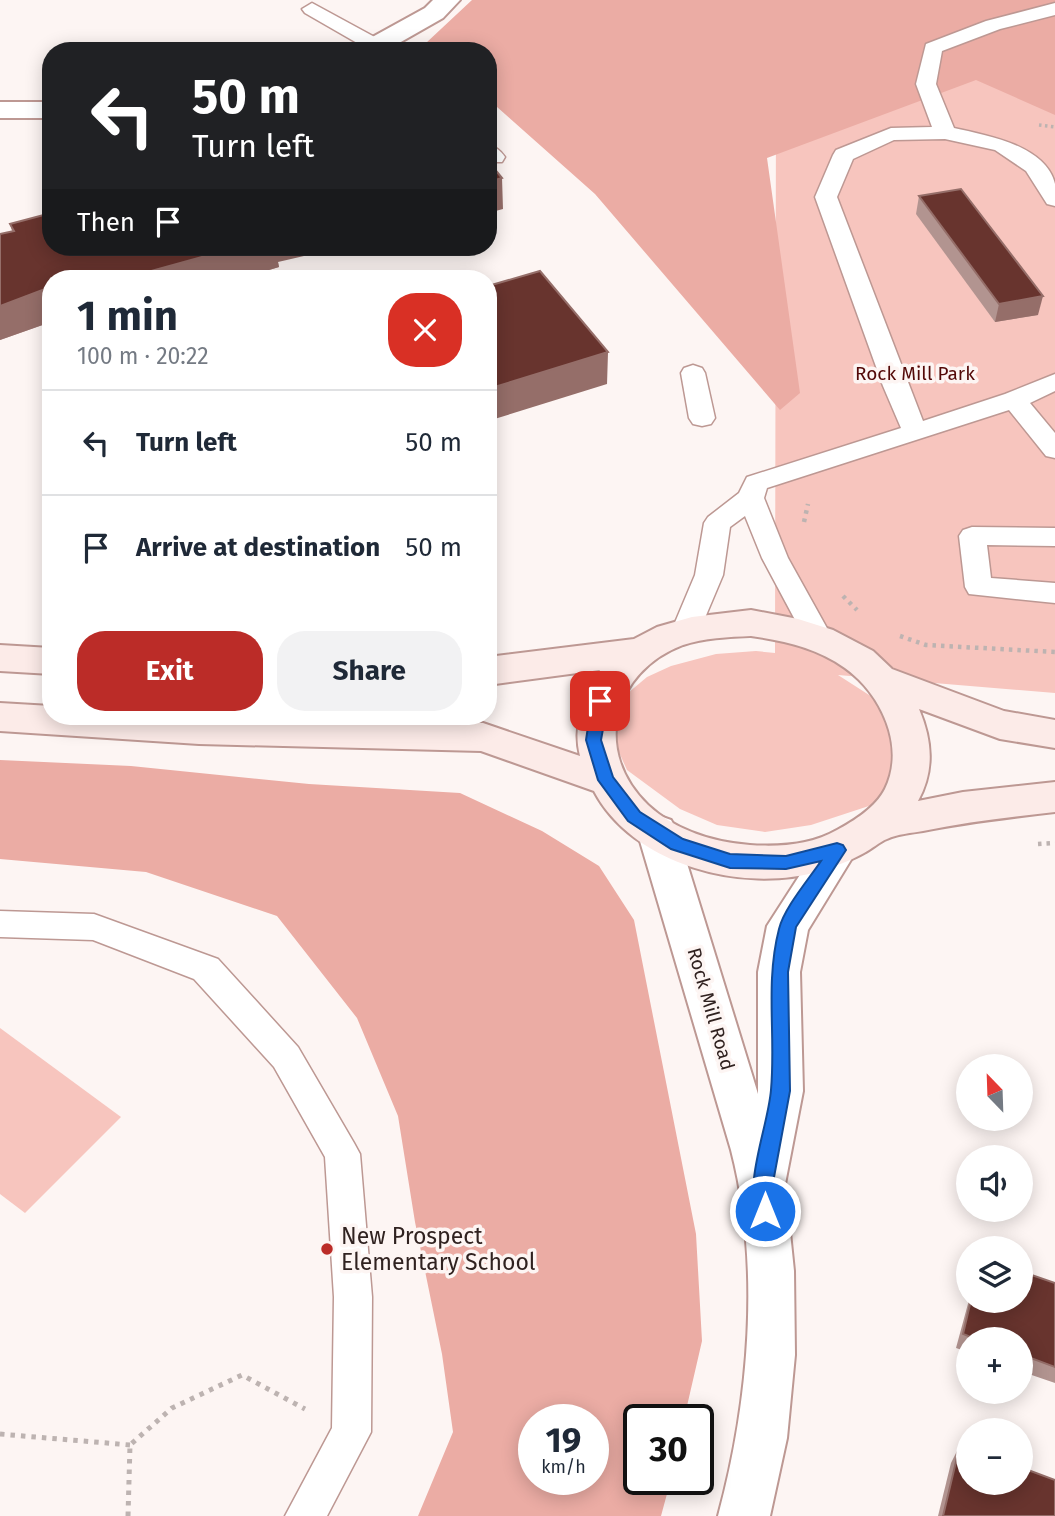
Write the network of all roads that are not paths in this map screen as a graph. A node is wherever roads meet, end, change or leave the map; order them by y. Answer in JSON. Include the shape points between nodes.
{"nodes":[{"id":1,"x":447,"y":0,"type":"edge"},
{"id":2,"x":312,"y":9,"type":"dead end"},
{"id":3,"x":1055,"y":9,"type":"edge"},
{"id":4,"x":365,"y":42,"type":"edge"},
{"id":5,"x":387,"y":42,"type":"edge"},
{"id":6,"x":0,"y":110,"type":"edge"},
{"id":7,"x":42,"y":110,"type":"edge"},
{"id":8,"x":945,"y":133,"type":"junction"},
{"id":9,"x":1055,"y":199,"type":"edge"},
{"id":10,"x":693,"y":373,"type":"dead end"},
{"id":11,"x":1055,"y":382,"type":"edge"},
{"id":12,"x":1014,"y":400,"type":"junction"},
{"id":13,"x":702,"y":418,"type":"dead end"},
{"id":14,"x":915,"y":432,"type":"junction"},
{"id":15,"x":1055,"y":450,"type":"edge"},
{"id":16,"x":751,"y":498,"type":"junction"},
{"id":17,"x":1055,"y":537,"type":"edge"},
{"id":18,"x":1055,"y":593,"type":"edge"},
{"id":19,"x":685,"y":632,"type":"junction"},
{"id":20,"x":820,"y":639,"type":"junction"},
{"id":21,"x":645,"y":651,"type":"junction"},
{"id":22,"x":0,"y":657,"type":"edge"},
{"id":23,"x":42,"y":660,"type":"edge"},
{"id":24,"x":497,"y":670,"type":"edge"},
{"id":25,"x":881,"y":678,"type":"junction"},
{"id":26,"x":0,"y":717,"type":"edge"},
{"id":27,"x":42,"y":720,"type":"edge"},
{"id":28,"x":122,"y":725,"type":"edge"},
{"id":29,"x":1055,"y":734,"type":"edge"},
{"id":30,"x":606,"y":780,"type":"junction"},
{"id":31,"x":1055,"y":797,"type":"edge"},
{"id":32,"x":878,"y":825,"type":"junction"},
{"id":33,"x":657,"y":831,"type":"junction"},
{"id":34,"x":837,"y":850,"type":"junction"},
{"id":35,"x":0,"y":924,"type":"edge"},
{"id":36,"x":763,"y":1188,"type":"junction"},
{"id":37,"x":305,"y":1516,"type":"edge"},
{"id":38,"x":744,"y":1516,"type":"edge"}],
"edges":[{"from":1,"to":5,"type":"street"},
{"from":2,"to":4,"type":"lane"},
{"from":3,"to":8,"type":"lane","via":[[993,25],[933,48],[926,84]]},
{"from":6,"to":7,"type":"street"},
{"from":8,"to":9,"type":"lane","via":[[1002,145],[1034,167]]},
{"from":8,"to":14,"type":"lane","via":[[891,134],[844,155],[826,197]]},
{"from":10,"to":13,"type":"lane"},
{"from":11,"to":12,"type":"lane"},
{"from":12,"to":14,"type":"lane"},
{"from":12,"to":15,"type":"lane"},
{"from":14,"to":16,"type":"lane","via":[[756,483]]},
{"from":16,"to":19,"type":"lane","via":[[717,523],[709,575]]},
{"from":16,"to":20,"type":"lane","via":[[775,558]]},
{"from":17,"to":18,"type":"lane","via":[[972,536],[979,587]]},
{"from":19,"to":20,"type":"street","via":[[702,626],[751,623]]},
{"from":19,"to":21,"type":"street"},
{"from":20,"to":25,"type":"street","via":[[845,650]]},
{"from":21,"to":24,"type":"street"},
{"from":21,"to":30,"type":"street","via":[[622,667],[600,701],[594,740]]},
{"from":22,"to":23,"type":"street"},
{"from":25,"to":29,"type":"street","via":[[1000,724]]},
{"from":25,"to":32,"type":"street","via":[[904,714],[913,753],[904,791]]},
{"from":26,"to":27,"type":"street"},
{"from":28,"to":30,"type":"street","via":[[482,737]]},
{"from":30,"to":33,"type":"street","via":[[634,816]]},
{"from":31,"to":32,"type":"street","via":[[963,807]]},
{"from":32,"to":34,"type":"street"},
{"from":33,"to":34,"type":"street","via":[[677,844],[730,861],[786,863]]},
{"from":33,"to":36,"type":"street","name":"Rock Mill Road"},
{"from":34,"to":36,"type":"street","name":"Rock Mill Road","via":[[788,926],[779,972],[780,1091]]},
{"from":35,"to":37,"type":"lane","via":[[94,927],[206,970],[286,1057],[342,1154],[353,1297],[351,1432]]},
{"from":36,"to":38,"type":"street","name":"Rock Mill Road","via":[[772,1304],[766,1399]]}]}
